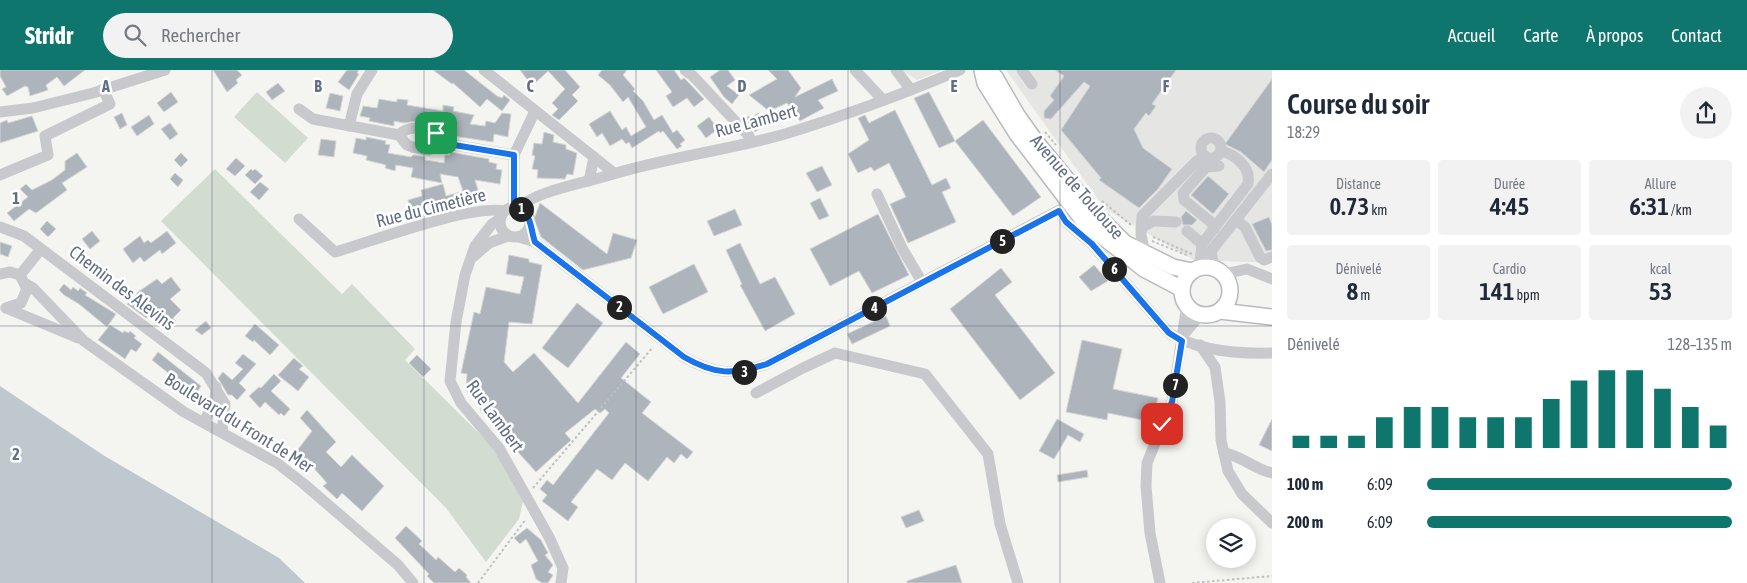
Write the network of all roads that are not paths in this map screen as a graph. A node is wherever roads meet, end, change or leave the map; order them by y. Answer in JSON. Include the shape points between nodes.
{"nodes":[{"id":1,"x":163,"y":70,"type":"edge"},
{"id":2,"x":372,"y":70,"type":"edge"},
{"id":3,"x":484,"y":70,"type":"edge"},
{"id":4,"x":685,"y":70,"type":"edge"},
{"id":5,"x":855,"y":70,"type":"edge"},
{"id":6,"x":896,"y":70,"type":"edge"},
{"id":7,"x":960,"y":70,"type":"edge"},
{"id":8,"x":982,"y":70,"type":"edge"},
{"id":9,"x":988,"y":70,"type":"edge"},
{"id":10,"x":1022,"y":70,"type":"edge"},
{"id":11,"x":1032,"y":84,"type":"dead end"},
{"id":12,"x":103,"y":89,"type":"junction"},
{"id":13,"x":911,"y":90,"type":"junction"},
{"id":14,"x":883,"y":100,"type":"junction"},
{"id":15,"x":299,"y":109,"type":"dead end"},
{"id":16,"x":535,"y":111,"type":"junction"},
{"id":17,"x":0,"y":112,"type":"edge"},
{"id":18,"x":349,"y":126,"type":"junction"},
{"id":19,"x":399,"y":135,"type":"junction"},
{"id":20,"x":751,"y":141,"type":"junction"},
{"id":21,"x":442,"y":143,"type":"junction"},
{"id":22,"x":1221,"y":151,"type":"junction"},
{"id":23,"x":1203,"y":152,"type":"junction"},
{"id":24,"x":1190,"y":154,"type":"dead end"},
{"id":25,"x":514,"y":155,"type":"junction"},
{"id":26,"x":594,"y":157,"type":"junction"},
{"id":27,"x":1218,"y":166,"type":"dead end"},
{"id":28,"x":614,"y":173,"type":"junction"},
{"id":29,"x":0,"y":176,"type":"edge"},
{"id":30,"x":1271,"y":178,"type":"edge"},
{"id":31,"x":589,"y":181,"type":"junction"},
{"id":32,"x":877,"y":194,"type":"dead end"},
{"id":33,"x":1097,"y":206,"type":"junction"},
{"id":34,"x":1064,"y":208,"type":"junction"},
{"id":35,"x":516,"y":214,"type":"junction"},
{"id":36,"x":299,"y":219,"type":"dead end"},
{"id":37,"x":1236,"y":220,"type":"junction"},
{"id":38,"x":1176,"y":222,"type":"dead end"},
{"id":39,"x":0,"y":227,"type":"edge"},
{"id":40,"x":1214,"y":229,"type":"junction"},
{"id":41,"x":1188,"y":231,"type":"dead end"},
{"id":42,"x":1141,"y":232,"type":"junction"},
{"id":43,"x":513,"y":236,"type":"junction"},
{"id":44,"x":535,"y":242,"type":"junction"},
{"id":45,"x":41,"y":249,"type":"junction"},
{"id":46,"x":1145,"y":253,"type":"junction"},
{"id":47,"x":1272,"y":257,"type":"edge"},
{"id":48,"x":471,"y":259,"type":"junction"},
{"id":49,"x":1198,"y":260,"type":"junction"},
{"id":50,"x":11,"y":274,"type":"edge"},
{"id":51,"x":1224,"y":279,"type":"junction"},
{"id":52,"x":1272,"y":279,"type":"edge"},
{"id":53,"x":922,"y":282,"type":"junction"},
{"id":54,"x":1182,"y":289,"type":"junction"},
{"id":55,"x":1187,"y":306,"type":"junction"},
{"id":56,"x":3,"y":307,"type":"edge"},
{"id":57,"x":1220,"y":311,"type":"junction"},
{"id":58,"x":1272,"y":311,"type":"edge"},
{"id":59,"x":1201,"y":314,"type":"junction"},
{"id":60,"x":1272,"y":318,"type":"edge"},
{"id":61,"x":827,"y":332,"type":"junction"},
{"id":62,"x":1182,"y":338,"type":"junction"},
{"id":63,"x":84,"y":341,"type":"junction"},
{"id":64,"x":1200,"y":345,"type":"junction"},
{"id":65,"x":835,"y":353,"type":"junction"},
{"id":66,"x":1272,"y":353,"type":"edge"},
{"id":67,"x":216,"y":387,"type":"junction"},
{"id":68,"x":756,"y":393,"type":"dead end"},
{"id":69,"x":204,"y":422,"type":"junction"},
{"id":70,"x":222,"y":432,"type":"junction"},
{"id":71,"x":1224,"y":453,"type":"junction"},
{"id":72,"x":1272,"y":473,"type":"edge"},
{"id":73,"x":1272,"y":523,"type":"edge"},
{"id":74,"x":563,"y":568,"type":"junction"},
{"id":75,"x":414,"y":583,"type":"edge"},
{"id":76,"x":561,"y":583,"type":"edge"},
{"id":77,"x":572,"y":583,"type":"edge"},
{"id":78,"x":1018,"y":583,"type":"edge"},
{"id":79,"x":1160,"y":583,"type":"edge"}],
"edges":[{"from":1,"to":12,"type":"street"},
{"from":2,"to":18,"type":"street","via":[[357,94]]},
{"from":3,"to":16,"type":"street"},
{"from":4,"to":20,"type":"street"},
{"from":5,"to":14,"type":"street"},
{"from":6,"to":13,"type":"street"},
{"from":7,"to":13,"type":"street","name":"Rue Lambert"},
{"from":8,"to":34,"type":"main road","name":"Avenue de Toulouse","via":[[985,82]]},
{"from":9,"to":33,"type":"main road","name":"Avenue de Toulouse","via":[[1036,142]]},
{"from":10,"to":11,"type":"street"},
{"from":12,"to":17,"type":"street","via":[[34,108]]},
{"from":12,"to":29,"type":"street","via":[[110,104],[45,136],[48,155]]},
{"from":13,"to":14,"type":"street","name":"Rue Lambert"},
{"from":14,"to":20,"type":"street","name":"Rue Lambert","via":[[785,134]]},
{"from":15,"to":18,"type":"street","via":[[312,119]]},
{"from":16,"to":25,"type":"street"},
{"from":16,"to":26,"type":"street"},
{"from":18,"to":19,"type":"street"},
{"from":19,"to":21,"type":"street","via":[[412,147],[429,150]]},
{"from":19,"to":21,"type":"street","via":[[409,128],[432,131]]},
{"from":20,"to":28,"type":"street","name":"Rue Lambert"},
{"from":21,"to":25,"type":"street"},
{"from":22,"to":23,"type":"street","via":[[1214,158]]},
{"from":22,"to":23,"type":"street","via":[[1220,143],[1212,139],[1205,141]]},
{"from":22,"to":40,"type":"street","via":[[1238,159],[1246,168],[1249,180]]},
{"from":23,"to":24,"type":"street"},
{"from":23,"to":42,"type":"street","via":[[1142,216]]},
{"from":25,"to":35,"type":"street"},
{"from":26,"to":28,"type":"street"},
{"from":26,"to":31,"type":"street"},
{"from":27,"to":40,"type":"street","via":[[1206,167],[1183,193],[1184,200],[1212,223]]},
{"from":28,"to":31,"type":"street","name":"Rue Lambert"},
{"from":30,"to":37,"type":"street"},
{"from":31,"to":35,"type":"street","name":"Rue Lambert","via":[[533,197],[524,202]]},
{"from":32,"to":53,"type":"street"},
{"from":33,"to":34,"type":"main road","via":[[1082,204]]},
{"from":33,"to":46,"type":"main road","name":"Avenue de Toulouse","via":[[1125,243]]},
{"from":34,"to":53,"type":"street"},
{"from":34,"to":54,"type":"main road","name":"Avenue de Toulouse","via":[[1144,269]]},
{"from":34,"to":62,"type":"street","via":[[1066,222],[1092,244],[1169,333]]},
{"from":35,"to":36,"type":"street","name":"Rue du Cimetière","via":[[496,209],[447,218],[335,252]]},
{"from":35,"to":43,"type":"street","via":[[501,228]]},
{"from":35,"to":43,"type":"street","via":[[528,231]]},
{"from":35,"to":44,"type":"street"},
{"from":35,"to":48,"type":"street","name":"Rue Lambert","via":[[482,235]]},
{"from":37,"to":47,"type":"street","via":[[1245,227],[1260,257],[1264,260]]},
{"from":37,"to":51,"type":"street","via":[[1211,251]]},
{"from":38,"to":42,"type":"street","via":[[1154,220]]},
{"from":39,"to":45,"type":"street","name":"Chemin des Alevins","via":[[24,236]]},
{"from":40,"to":49,"type":"street"},
{"from":41,"to":49,"type":"street"},
{"from":42,"to":46,"type":"street"},
{"from":43,"to":44,"type":"street"},
{"from":43,"to":48,"type":"street","via":[[489,243]]},
{"from":44,"to":61,"type":"street","via":[[702,368],[745,372]]},
{"from":45,"to":50,"type":"street"},
{"from":45,"to":67,"type":"street","name":"Chemin des Alevins","via":[[193,361]]},
{"from":46,"to":49,"type":"main road","name":"Avenue de Toulouse","via":[[1173,267]]},
{"from":48,"to":74,"type":"street","name":"Rue Lambert","via":[[457,314],[450,381],[461,403],[499,448]]},
{"from":49,"to":51,"type":"main road"},
{"from":49,"to":54,"type":"main road"},
{"from":50,"to":56,"type":"street","via":[[26,294],[21,303]]},
{"from":50,"to":63,"type":"street","name":"Boulevard du Front de Mer","via":[[33,288]]},
{"from":51,"to":52,"type":"street","via":[[1255,272]]},
{"from":51,"to":57,"type":"main road","via":[[1226,305]]},
{"from":51,"to":58,"type":"main road","via":[[1239,302]]},
{"from":53,"to":61,"type":"street"},
{"from":54,"to":55,"type":"main road"},
{"from":55,"to":59,"type":"main road"},
{"from":55,"to":62,"type":"street"},
{"from":56,"to":63,"type":"street","name":"Boulevard du Front de Mer"},
{"from":57,"to":59,"type":"main road"},
{"from":57,"to":60,"type":"main road"},
{"from":59,"to":62,"type":"street"},
{"from":61,"to":65,"type":"street"},
{"from":62,"to":64,"type":"street"},
{"from":62,"to":79,"type":"street","via":[[1172,402],[1147,463],[1150,533]]},
{"from":63,"to":69,"type":"street","name":"Boulevard du Front de Mer","via":[[184,412]]},
{"from":64,"to":66,"type":"street","via":[[1241,354]]},
{"from":64,"to":71,"type":"street","via":[[1215,367]]},
{"from":65,"to":68,"type":"street"},
{"from":65,"to":78,"type":"street","via":[[925,374],[988,454],[1000,524]]},
{"from":67,"to":69,"type":"street","via":[[215,400]]},
{"from":67,"to":70,"type":"street","name":"Chemin des Alevins","via":[[225,404]]},
{"from":69,"to":70,"type":"street","name":"Boulevard du Front de Mer"},
{"from":70,"to":75,"type":"street","name":"Boulevard du Front de Mer","via":[[277,463],[304,484],[398,565]]},
{"from":71,"to":72,"type":"street"},
{"from":71,"to":73,"type":"street","via":[[1228,471],[1242,494]]},
{"from":74,"to":76,"type":"street"},
{"from":74,"to":77,"type":"street","name":"Rue Lambert"}]}
